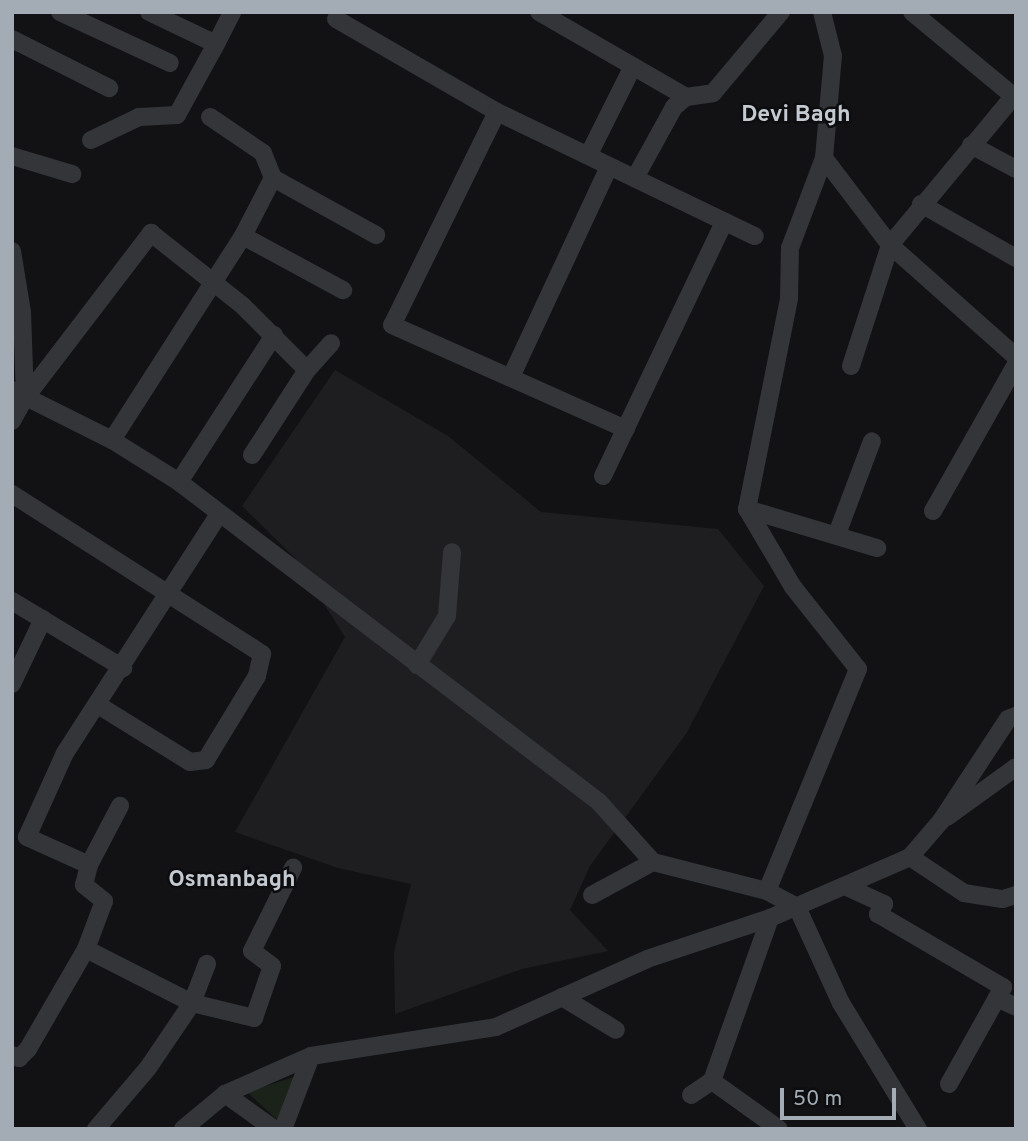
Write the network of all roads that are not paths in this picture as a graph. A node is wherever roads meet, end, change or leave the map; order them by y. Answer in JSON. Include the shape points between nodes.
{"nodes":[{"id":1,"x":60,"y":12,"type":"edge"},
{"id":2,"x":149,"y":12,"type":"edge"},
{"id":3,"x":232,"y":12,"type":"edge"},
{"id":4,"x":539,"y":12,"type":"edge"},
{"id":5,"x":781,"y":12,"type":"edge"},
{"id":6,"x":822,"y":12,"type":"edge"},
{"id":7,"x":912,"y":12,"type":"edge"},
{"id":8,"x":336,"y":19,"type":"dead end"},
{"id":9,"x":12,"y":39,"type":"edge"},
{"id":10,"x":216,"y":44,"type":"junction"},
{"id":11,"x":170,"y":63,"type":"dead end"},
{"id":12,"x":632,"y":66,"type":"junction"},
{"id":13,"x":109,"y":89,"type":"dead end"},
{"id":14,"x":1014,"y":95,"type":"edge"},
{"id":15,"x":686,"y":97,"type":"junction"},
{"id":16,"x":497,"y":112,"type":"junction"},
{"id":17,"x":210,"y":117,"type":"dead end"},
{"id":18,"x":91,"y":140,"type":"dead end"},
{"id":19,"x":971,"y":145,"type":"junction"},
{"id":20,"x":589,"y":154,"type":"junction"},
{"id":21,"x":12,"y":156,"type":"edge"},
{"id":22,"x":824,"y":158,"type":"junction"},
{"id":23,"x":608,"y":169,"type":"junction"},
{"id":24,"x":1016,"y":169,"type":"edge"},
{"id":25,"x":72,"y":174,"type":"dead end"},
{"id":26,"x":273,"y":178,"type":"junction"},
{"id":27,"x":635,"y":178,"type":"junction"},
{"id":28,"x":921,"y":204,"type":"junction"},
{"id":29,"x":723,"y":224,"type":"junction"},
{"id":30,"x":376,"y":235,"type":"dead end"},
{"id":31,"x":243,"y":236,"type":"junction"},
{"id":32,"x":755,"y":236,"type":"dead end"},
{"id":33,"x":890,"y":244,"type":"junction"},
{"id":34,"x":12,"y":251,"type":"edge"},
{"id":35,"x":1016,"y":258,"type":"edge"},
{"id":36,"x":214,"y":281,"type":"junction"},
{"id":37,"x":343,"y":290,"type":"dead end"},
{"id":38,"x":17,"y":310,"type":"edge"},
{"id":39,"x":274,"y":335,"type":"junction"},
{"id":40,"x":331,"y":343,"type":"dead end"},
{"id":41,"x":1016,"y":356,"type":"edge"},
{"id":42,"x":1016,"y":364,"type":"edge"},
{"id":43,"x":851,"y":366,"type":"dead end"},
{"id":44,"x":307,"y":370,"type":"junction"},
{"id":45,"x":511,"y":377,"type":"junction"},
{"id":46,"x":18,"y":394,"type":"edge"},
{"id":47,"x":12,"y":421,"type":"edge"},
{"id":48,"x":626,"y":429,"type":"junction"},
{"id":49,"x":112,"y":440,"type":"junction"},
{"id":50,"x":872,"y":441,"type":"dead end"},
{"id":51,"x":252,"y":455,"type":"dead end"},
{"id":52,"x":603,"y":476,"type":"dead end"},
{"id":53,"x":179,"y":482,"type":"junction"},
{"id":54,"x":12,"y":494,"type":"edge"},
{"id":55,"x":747,"y":509,"type":"junction"},
{"id":56,"x":933,"y":511,"type":"dead end"},
{"id":57,"x":219,"y":514,"type":"junction"},
{"id":58,"x":837,"y":534,"type":"junction"},
{"id":59,"x":877,"y":548,"type":"dead end"},
{"id":60,"x":452,"y":552,"type":"dead end"},
{"id":61,"x":168,"y":597,"type":"junction"},
{"id":62,"x":12,"y":601,"type":"edge"},
{"id":63,"x":43,"y":619,"type":"junction"},
{"id":64,"x":417,"y":665,"type":"junction"},
{"id":65,"x":124,"y":668,"type":"junction"},
{"id":66,"x":12,"y":684,"type":"edge"},
{"id":67,"x":98,"y":705,"type":"junction"},
{"id":68,"x":1016,"y":716,"type":"edge"},
{"id":69,"x":1016,"y":767,"type":"edge"},
{"id":70,"x":120,"y":806,"type":"dead end"},
{"id":71,"x":941,"y":821,"type":"junction"},
{"id":72,"x":20,"y":833,"type":"edge"},
{"id":73,"x":910,"y":857,"type":"junction"},
{"id":74,"x":653,"y":862,"type":"junction"},
{"id":75,"x":89,"y":865,"type":"junction"},
{"id":76,"x":293,"y":868,"type":"dead end"},
{"id":77,"x":847,"y":887,"type":"junction"},
{"id":78,"x":767,"y":891,"type":"junction"},
{"id":79,"x":592,"y":895,"type":"dead end"},
{"id":80,"x":1016,"y":895,"type":"edge"},
{"id":81,"x":797,"y":907,"type":"junction"},
{"id":82,"x":770,"y":918,"type":"junction"},
{"id":83,"x":86,"y":949,"type":"junction"},
{"id":84,"x":207,"y":964,"type":"dead end"},
{"id":85,"x":562,"y":997,"type":"junction"},
{"id":86,"x":997,"y":998,"type":"junction"},
{"id":87,"x":192,"y":1003,"type":"junction"},
{"id":88,"x":1016,"y":1007,"type":"edge"},
{"id":89,"x":616,"y":1030,"type":"dead end"},
{"id":90,"x":311,"y":1056,"type":"junction"},
{"id":91,"x":14,"y":1062,"type":"edge"},
{"id":92,"x":712,"y":1081,"type":"junction"},
{"id":93,"x":949,"y":1084,"type":"dead end"},
{"id":94,"x":225,"y":1094,"type":"junction"},
{"id":95,"x":691,"y":1095,"type":"dead end"},
{"id":96,"x":96,"y":1129,"type":"edge"},
{"id":97,"x":183,"y":1129,"type":"edge"},
{"id":98,"x":274,"y":1129,"type":"edge"},
{"id":99,"x":283,"y":1129,"type":"edge"},
{"id":100,"x":779,"y":1129,"type":"edge"},
{"id":101,"x":918,"y":1129,"type":"edge"}],
"edges":[{"from":1,"to":11,"type":"street"},
{"from":2,"to":10,"type":"street"},
{"from":3,"to":10,"type":"street"},
{"from":4,"to":12,"type":"street"},
{"from":5,"to":15,"type":"street","via":[[713,93]]},
{"from":6,"to":22,"type":"street","via":[[833,56]]},
{"from":7,"to":14,"type":"street"},
{"from":8,"to":16,"type":"street"},
{"from":9,"to":13,"type":"street"},
{"from":10,"to":18,"type":"street","via":[[177,115],[139,117]]},
{"from":12,"to":15,"type":"street"},
{"from":12,"to":20,"type":"street"},
{"from":14,"to":19,"type":"street"},
{"from":15,"to":27,"type":"street","via":[[674,107]]},
{"from":16,"to":20,"type":"street"},
{"from":16,"to":45,"type":"street","via":[[393,325]]},
{"from":17,"to":26,"type":"street","via":[[262,153]]},
{"from":19,"to":24,"type":"street"},
{"from":19,"to":28,"type":"street"},
{"from":20,"to":23,"type":"street"},
{"from":21,"to":25,"type":"street"},
{"from":22,"to":33,"type":"street"},
{"from":22,"to":55,"type":"street","via":[[790,248],[789,298]]},
{"from":23,"to":27,"type":"street"},
{"from":23,"to":45,"type":"street"},
{"from":26,"to":30,"type":"street"},
{"from":26,"to":31,"type":"street"},
{"from":27,"to":29,"type":"street"},
{"from":28,"to":33,"type":"street"},
{"from":28,"to":35,"type":"street"},
{"from":29,"to":32,"type":"street"},
{"from":29,"to":48,"type":"street"},
{"from":31,"to":36,"type":"street"},
{"from":31,"to":37,"type":"street"},
{"from":33,"to":41,"type":"street"},
{"from":33,"to":43,"type":"street"},
{"from":34,"to":38,"type":"street"},
{"from":36,"to":39,"type":"street"},
{"from":36,"to":46,"type":"street","via":[[151,233]]},
{"from":36,"to":49,"type":"street"},
{"from":38,"to":46,"type":"street"},
{"from":39,"to":44,"type":"street"},
{"from":39,"to":53,"type":"street","via":[[242,378]]},
{"from":40,"to":44,"type":"street"},
{"from":42,"to":56,"type":"street"},
{"from":44,"to":51,"type":"street"},
{"from":45,"to":48,"type":"street"},
{"from":46,"to":47,"type":"street"},
{"from":46,"to":49,"type":"street"},
{"from":48,"to":52,"type":"street"},
{"from":49,"to":53,"type":"street"},
{"from":50,"to":58,"type":"street"},
{"from":53,"to":57,"type":"street"},
{"from":54,"to":61,"type":"street"},
{"from":55,"to":58,"type":"street"},
{"from":55,"to":78,"type":"street","via":[[793,587],[858,669]]},
{"from":57,"to":61,"type":"street"},
{"from":57,"to":64,"type":"street"},
{"from":58,"to":59,"type":"street"},
{"from":60,"to":64,"type":"street","via":[[447,616]]},
{"from":61,"to":65,"type":"street"},
{"from":61,"to":67,"type":"street","via":[[261,654],[257,676],[212,752],[206,760],[190,762]]},
{"from":62,"to":63,"type":"street"},
{"from":63,"to":65,"type":"street"},
{"from":63,"to":66,"type":"street"},
{"from":64,"to":74,"type":"street","via":[[599,803]]},
{"from":65,"to":67,"type":"street"},
{"from":67,"to":72,"type":"street"},
{"from":68,"to":71,"type":"street","via":[[1008,719]]},
{"from":69,"to":71,"type":"street"},
{"from":70,"to":75,"type":"street"},
{"from":71,"to":73,"type":"street"},
{"from":72,"to":75,"type":"street"},
{"from":73,"to":77,"type":"street"},
{"from":73,"to":80,"type":"street","via":[[964,893],[1003,899]]},
{"from":74,"to":78,"type":"street"},
{"from":74,"to":79,"type":"street"},
{"from":75,"to":83,"type":"street","via":[[84,885],[104,901]]},
{"from":76,"to":87,"type":"street","via":[[252,951],[272,967],[254,1018]]},
{"from":77,"to":81,"type":"street"},
{"from":77,"to":86,"type":"street","via":[[884,904],[878,914],[1003,987]]},
{"from":78,"to":81,"type":"street"},
{"from":81,"to":82,"type":"street"},
{"from":81,"to":101,"type":"street","via":[[841,1003]]},
{"from":82,"to":85,"type":"street","via":[[647,959]]},
{"from":82,"to":92,"type":"street"},
{"from":83,"to":87,"type":"street"},
{"from":83,"to":91,"type":"street"},
{"from":84,"to":87,"type":"street"},
{"from":85,"to":89,"type":"street"},
{"from":85,"to":90,"type":"street","via":[[496,1027]]},
{"from":86,"to":88,"type":"street"},
{"from":86,"to":93,"type":"street"},
{"from":87,"to":96,"type":"street","via":[[148,1068]]},
{"from":90,"to":94,"type":"street"},
{"from":90,"to":99,"type":"street"},
{"from":92,"to":95,"type":"street"},
{"from":92,"to":100,"type":"street"},
{"from":94,"to":97,"type":"street"},
{"from":94,"to":98,"type":"street"}]}
